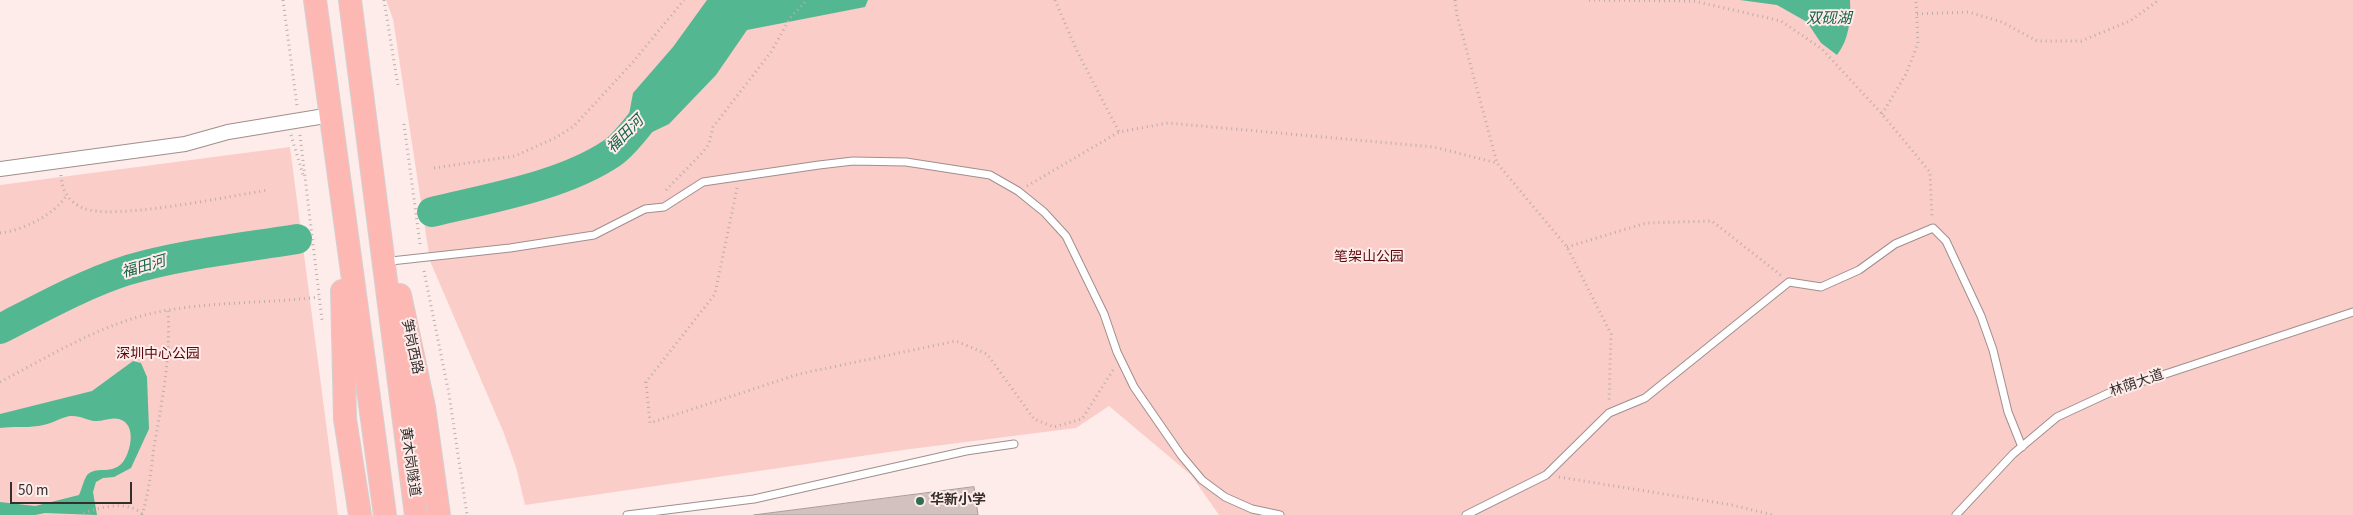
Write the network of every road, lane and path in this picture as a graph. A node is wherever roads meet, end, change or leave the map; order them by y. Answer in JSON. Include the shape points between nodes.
{"nodes":[{"id":1,"x":283,"y":0,"type":"edge"},
{"id":2,"x":315,"y":0,"type":"edge"},
{"id":3,"x":350,"y":0,"type":"edge"},
{"id":4,"x":384,"y":0,"type":"edge"},
{"id":5,"x":684,"y":0,"type":"edge"},
{"id":6,"x":807,"y":0,"type":"edge"},
{"id":7,"x":1055,"y":0,"type":"edge"},
{"id":8,"x":1455,"y":0,"type":"edge"},
{"id":9,"x":1589,"y":0,"type":"edge"},
{"id":10,"x":1916,"y":0,"type":"edge"},
{"id":11,"x":2159,"y":0,"type":"edge"},
{"id":12,"x":1917,"y":14,"type":"junction"},
{"id":13,"x":359,"y":68,"type":"junction"},
{"id":14,"x":325,"y":72,"type":"junction"},
{"id":15,"x":398,"y":86,"type":"dead end"},
{"id":16,"x":1882,"y":114,"type":"junction"},
{"id":17,"x":331,"y":115,"type":"junction"},
{"id":18,"x":293,"y":122,"type":"junction"},
{"id":19,"x":404,"y":124,"type":"dead end"},
{"id":20,"x":1118,"y":132,"type":"junction"},
{"id":21,"x":61,"y":161,"type":"junction"},
{"id":22,"x":1498,"y":163,"type":"junction"},
{"id":23,"x":434,"y":168,"type":"dead end"},
{"id":24,"x":0,"y":169,"type":"edge"},
{"id":25,"x":739,"y":177,"type":"junction"},
{"id":26,"x":373,"y":180,"type":"junction"},
{"id":27,"x":306,"y":182,"type":"junction"},
{"id":28,"x":340,"y":185,"type":"junction"},
{"id":29,"x":268,"y":190,"type":"dead end"},
{"id":30,"x":1018,"y":191,"type":"junction"},
{"id":31,"x":66,"y":196,"type":"junction"},
{"id":32,"x":644,"y":209,"type":"junction"},
{"id":33,"x":1933,"y":228,"type":"junction"},
{"id":34,"x":0,"y":234,"type":"edge"},
{"id":35,"x":420,"y":244,"type":"dead end"},
{"id":36,"x":1567,"y":247,"type":"junction"},
{"id":37,"x":392,"y":261,"type":"junction"},
{"id":38,"x":424,"y":271,"type":"dead end"},
{"id":39,"x":1789,"y":282,"type":"junction"},
{"id":40,"x":168,"y":310,"type":"junction"},
{"id":41,"x":2353,"y":312,"type":"edge"},
{"id":42,"x":1121,"y":359,"type":"junction"},
{"id":43,"x":0,"y":382,"type":"edge"},
{"id":44,"x":401,"y":410,"type":"joint"},
{"id":45,"x":1609,"y":413,"type":"junction"},
{"id":46,"x":1014,"y":444,"type":"dead end"},
{"id":47,"x":2022,"y":447,"type":"junction"},
{"id":48,"x":1546,"y":475,"type":"junction"},
{"id":49,"x":79,"y":515,"type":"edge"},
{"id":50,"x":142,"y":515,"type":"edge"},
{"id":51,"x":360,"y":515,"type":"edge"},
{"id":52,"x":385,"y":515,"type":"edge"},
{"id":53,"x":416,"y":515,"type":"edge"},
{"id":54,"x":439,"y":515,"type":"edge"},
{"id":55,"x":467,"y":515,"type":"edge"},
{"id":56,"x":627,"y":515,"type":"edge"},
{"id":57,"x":1280,"y":515,"type":"edge"},
{"id":58,"x":1466,"y":515,"type":"edge"},
{"id":59,"x":1772,"y":515,"type":"edge"},
{"id":60,"x":1956,"y":515,"type":"edge"}],
"edges":[{"from":1,"to":18,"type":"path"},
{"from":2,"to":14,"type":"main road"},
{"from":3,"to":13,"type":"main road","name":"笋岗西路"},
{"from":4,"to":15,"type":"path"},
{"from":5,"to":23,"type":"path","via":[[574,126],[515,156]]},
{"from":6,"to":32,"type":"path","via":[[713,127],[709,144],[703,152]]},
{"from":7,"to":20,"type":"path"},
{"from":8,"to":22,"type":"path"},
{"from":9,"to":16,"type":"path","via":[[1694,0],[1781,21],[1822,48]]},
{"from":10,"to":12,"type":"path"},
{"from":11,"to":12,"type":"path","via":[[2130,21],[2081,41],[2037,41],[2002,22],[1968,12]]},
{"from":12,"to":16,"type":"path","via":[[1918,43],[1906,74]]},
{"from":13,"to":14,"type":"main road"},
{"from":13,"to":26,"type":"main road","name":"笋岗西路"},
{"from":14,"to":17,"type":"main road"},
{"from":16,"to":33,"type":"path","via":[[1930,172]]},
{"from":17,"to":18,"type":"street"},
{"from":17,"to":28,"type":"main road"},
{"from":18,"to":21,"type":"street","via":[[228,132],[185,144]]},
{"from":18,"to":27,"type":"path"},
{"from":18,"to":27,"type":"path"},
{"from":19,"to":35,"type":"path"},
{"from":20,"to":22,"type":"path","via":[[1168,123],[1434,147]]},
{"from":20,"to":30,"type":"path"},
{"from":21,"to":24,"type":"street"},
{"from":21,"to":31,"type":"path","via":[[62,187]]},
{"from":22,"to":36,"type":"path"},
{"from":25,"to":30,"type":"lane","via":[[853,161],[906,162],[990,175]]},
{"from":25,"to":32,"type":"lane","via":[[703,182],[664,207]]},
{"from":25,"to":42,"type":"path","via":[[715,294],[646,382],[650,423],[799,374],[956,341],[987,354],[1034,419],[1054,427],[1082,419]]},
{"from":26,"to":37,"type":"main road","name":"笋岗西路"},
{"from":26,"to":44,"type":"main road","name":"笋岗西路"},
{"from":27,"to":40,"type":"path","via":[[319,297]]},
{"from":28,"to":51,"type":"main road","via":[[345,419]]},
{"from":28,"to":52,"type":"main road"},
{"from":29,"to":31,"type":"path","via":[[116,211],[84,209]]},
{"from":30,"to":42,"type":"lane","via":[[1066,236],[1104,314]]},
{"from":31,"to":34,"type":"path","via":[[61,206],[29,224]]},
{"from":32,"to":37,"type":"lane","via":[[594,234],[510,248]]},
{"from":33,"to":39,"type":"lane","via":[[1895,244],[1859,270],[1821,287]]},
{"from":33,"to":47,"type":"lane","via":[[1946,241],[1981,316],[2008,412]]},
{"from":36,"to":39,"type":"path","via":[[1646,223],[1712,221]]},
{"from":36,"to":45,"type":"path","via":[[1610,334]]},
{"from":37,"to":54,"type":"main road","name":"笋岗西路","via":[[424,407]]},
{"from":38,"to":55,"type":"path","via":[[449,394]]},
{"from":39,"to":45,"type":"lane","via":[[1645,398]]},
{"from":40,"to":43,"type":"path","via":[[103,330]]},
{"from":40,"to":50,"type":"path","via":[[165,381]]},
{"from":41,"to":47,"type":"lane","name":"林荫大道","via":[[2111,392],[2057,418]]},
{"from":42,"to":57,"type":"lane","via":[[1138,394],[1202,480],[1225,497],[1252,509]]},
{"from":44,"to":53,"type":"main road","name":"黄木岗隧道"},
{"from":45,"to":48,"type":"lane"},
{"from":46,"to":56,"type":"lane","via":[[966,451],[754,499]]},
{"from":47,"to":60,"type":"lane","name":"林荫大道"},
{"from":48,"to":58,"type":"lane"},
{"from":48,"to":59,"type":"path","via":[[1732,505]]},
{"from":49,"to":50,"type":"path","via":[[108,507],[138,510]]}]}
